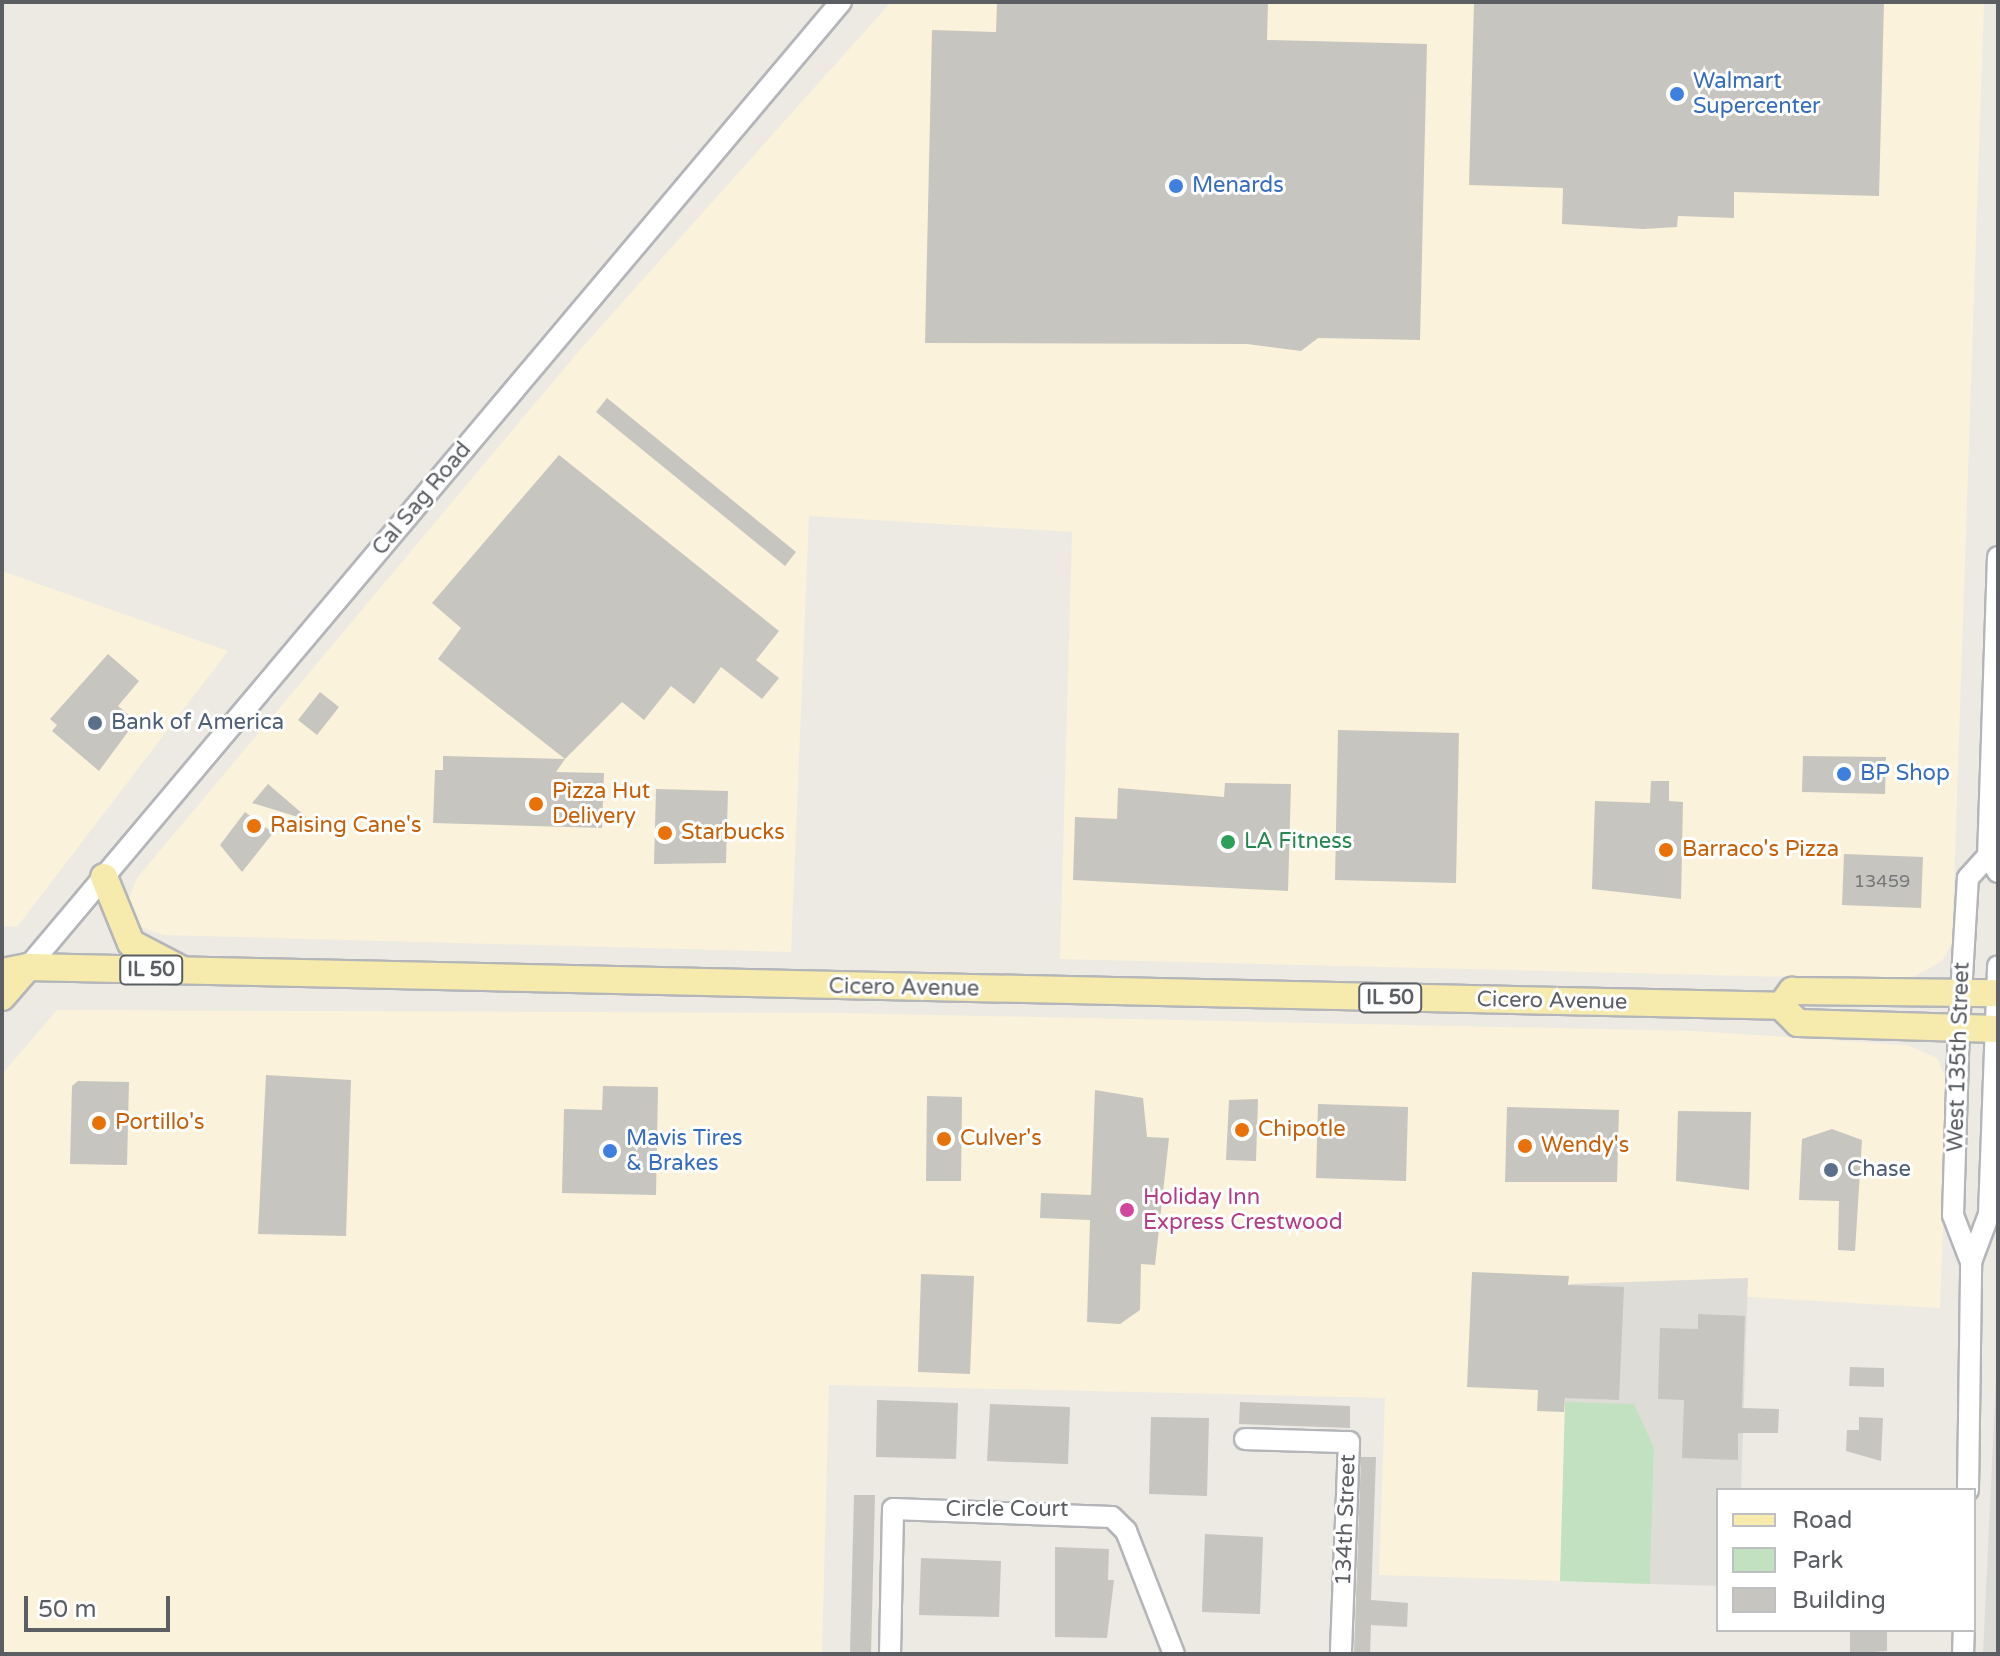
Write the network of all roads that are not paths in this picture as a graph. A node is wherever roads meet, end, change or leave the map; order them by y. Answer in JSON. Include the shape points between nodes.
{"nodes":[{"id":1,"x":841,"y":2,"type":"edge"},
{"id":2,"x":1998,"y":557,"type":"edge"},
{"id":3,"x":1993,"y":864,"type":"edge"},
{"id":4,"x":104,"y":877,"type":"junction"},
{"id":5,"x":2,"y":954,"type":"edge"},
{"id":6,"x":1998,"y":966,"type":"edge"},
{"id":7,"x":15,"y":970,"type":"edge"},
{"id":8,"x":186,"y":971,"type":"junction"},
{"id":9,"x":1961,"y":992,"type":"junction"},
{"id":10,"x":1998,"y":993,"type":"edge"},
{"id":11,"x":2,"y":997,"type":"edge"},
{"id":12,"x":1781,"y":1006,"type":"junction"},
{"id":13,"x":1959,"y":1028,"type":"junction"},
{"id":14,"x":1997,"y":1029,"type":"edge"},
{"id":15,"x":1971,"y":1262,"type":"junction"},
{"id":16,"x":1245,"y":1439,"type":"dead end"},
{"id":17,"x":1968,"y":1488,"type":"edge"},
{"id":18,"x":1964,"y":1632,"type":"edge"},
{"id":19,"x":890,"y":1654,"type":"edge"},
{"id":20,"x":1174,"y":1654,"type":"edge"},
{"id":21,"x":1341,"y":1654,"type":"edge"},
{"id":22,"x":1963,"y":1654,"type":"edge"}],
"edges":[{"from":1,"to":4,"type":"street","name":"Cal Sag Road"},
{"from":2,"to":3,"type":"street","name":"West 135th Street"},
{"from":3,"to":9,"type":"street","name":"West 135th Street","via":[[1968,878]]},
{"from":4,"to":7,"type":"street","name":"Cal Sag Road"},
{"from":4,"to":8,"type":"main road","via":[[131,943]]},
{"from":5,"to":7,"type":"main road","name":"Cicero Avenue","number":"IL 50"},
{"from":6,"to":10,"type":"street","name":"West 135th Street"},
{"from":7,"to":8,"type":"main road","name":"Cicero Avenue","number":"IL 50"},
{"from":7,"to":11,"type":"main road","name":"Cal Sag Road"},
{"from":8,"to":12,"type":"main road","name":"Cicero Avenue","number":"IL 50"},
{"from":9,"to":10,"type":"main road","name":"Cicero Avenue"},
{"from":9,"to":12,"type":"main road","name":"Cicero Avenue","number":"IL 50","via":[[1792,991]]},
{"from":9,"to":13,"type":"street","name":"West 135th Street"},
{"from":10,"to":14,"type":"street","name":"West 135th Street"},
{"from":12,"to":13,"type":"main road","name":"Cicero Avenue","number":"IL 50","via":[[1798,1023]]},
{"from":13,"to":14,"type":"main road","name":"Cicero Avenue"},
{"from":13,"to":15,"type":"street","name":"West 135th Street","via":[[1953,1215]]},
{"from":14,"to":15,"type":"street","name":"West 135th Street","via":[[1989,1214]]},
{"from":15,"to":17,"type":"street","name":"West 135th Street"},
{"from":16,"to":21,"type":"street","name":"134th Street","via":[[1349,1442]]},
{"from":18,"to":22,"type":"street"},
{"from":19,"to":20,"type":"street","name":"Circle Court","via":[[893,1509],[1112,1517],[1126,1531]]}]}
